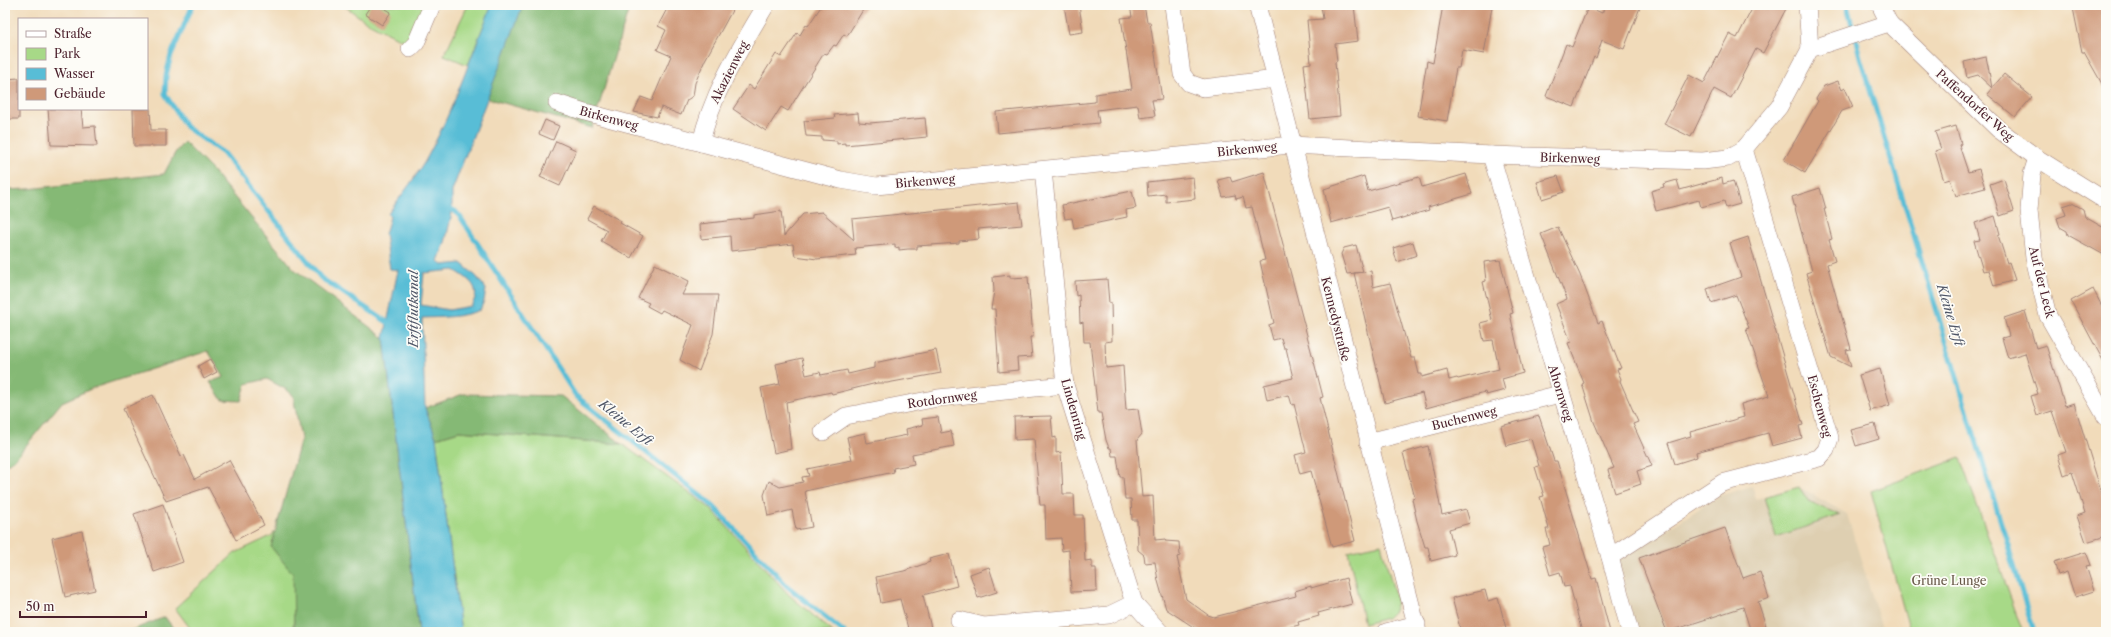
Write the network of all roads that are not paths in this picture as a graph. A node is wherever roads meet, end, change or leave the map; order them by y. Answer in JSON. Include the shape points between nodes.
{"nodes":[{"id":1,"x":432,"y":5,"type":"edge"},
{"id":2,"x":766,"y":5,"type":"edge"},
{"id":3,"x":1173,"y":5,"type":"edge"},
{"id":4,"x":1257,"y":5,"type":"edge"},
{"id":5,"x":1807,"y":5,"type":"edge"},
{"id":6,"x":1880,"y":5,"type":"edge"},
{"id":7,"x":1889,"y":23,"type":"junction"},
{"id":8,"x":1810,"y":49,"type":"junction"},
{"id":9,"x":410,"y":50,"type":"dead end"},
{"id":10,"x":1276,"y":79,"type":"junction"},
{"id":11,"x":557,"y":103,"type":"dead end"},
{"id":12,"x":701,"y":143,"type":"junction"},
{"id":13,"x":1291,"y":145,"type":"junction"},
{"id":14,"x":1744,"y":149,"type":"junction"},
{"id":15,"x":1491,"y":155,"type":"junction"},
{"id":16,"x":2037,"y":158,"type":"junction"},
{"id":17,"x":1043,"y":170,"type":"junction"},
{"id":18,"x":2106,"y":201,"type":"edge"},
{"id":19,"x":1065,"y":385,"type":"junction"},
{"id":20,"x":1560,"y":394,"type":"junction"},
{"id":21,"x":2106,"y":417,"type":"edge"},
{"id":22,"x":823,"y":432,"type":"dead end"},
{"id":23,"x":1368,"y":442,"type":"junction"},
{"id":24,"x":1610,"y":557,"type":"junction"},
{"id":25,"x":1134,"y":603,"type":"junction"},
{"id":26,"x":959,"y":620,"type":"dead end"},
{"id":27,"x":1417,"y":628,"type":"edge"},
{"id":28,"x":1160,"y":632,"type":"edge"},
{"id":29,"x":1386,"y":632,"type":"edge"},
{"id":30,"x":1630,"y":632,"type":"edge"}],
"edges":[{"from":1,"to":9,"type":"street","via":[[416,43]]},
{"from":2,"to":12,"type":"street","name":"Akazienweg","via":[[735,58],[713,105]]},
{"from":3,"to":10,"type":"street","via":[[1182,74],[1189,83],[1204,88]]},
{"from":4,"to":10,"type":"street","name":"Kennedystraße"},
{"from":5,"to":8,"type":"street"},
{"from":6,"to":7,"type":"street","name":"Paffendorfer Weg"},
{"from":7,"to":8,"type":"street"},
{"from":7,"to":16,"type":"street","name":"Paffendorfer Weg","via":[[1998,129]]},
{"from":8,"to":14,"type":"street","name":"Birkenweg","via":[[1779,107]]},
{"from":10,"to":13,"type":"street","name":"Kennedystraße"},
{"from":11,"to":12,"type":"street","name":"Birkenweg"},
{"from":12,"to":17,"type":"street","name":"Birkenweg","via":[[841,180],[876,186]]},
{"from":13,"to":15,"type":"street","name":"Birkenweg"},
{"from":13,"to":17,"type":"street","name":"Birkenweg"},
{"from":13,"to":23,"type":"street","name":"Kennedystraße"},
{"from":14,"to":15,"type":"street","name":"Birkenweg","via":[[1728,158],[1704,161]]},
{"from":14,"to":24,"type":"street","name":"Eschenweg","via":[[1830,438],[1826,450],[1819,458],[1722,483]]},
{"from":15,"to":20,"type":"street","name":"Ahornweg"},
{"from":16,"to":18,"type":"street","name":"Paffendorfer Weg"},
{"from":16,"to":21,"type":"street","name":"Auf der Leck","via":[[2032,174],[2029,210],[2034,258],[2048,316]]},
{"from":17,"to":19,"type":"street","name":"Lindenring"},
{"from":19,"to":22,"type":"street","name":"Rotdornweg","via":[[938,398],[846,416]]},
{"from":19,"to":25,"type":"street","name":"Lindenring"},
{"from":20,"to":23,"type":"street","name":"Buchenweg"},
{"from":20,"to":24,"type":"street","name":"Ahornweg"},
{"from":23,"to":27,"type":"street","name":"Kennedystraße"},
{"from":24,"to":30,"type":"street","name":"Ahornweg"},
{"from":25,"to":26,"type":"street","via":[[1109,615],[984,626]]},
{"from":25,"to":28,"type":"street","name":"Lindenring"},
{"from":27,"to":29,"type":"street"}]}
